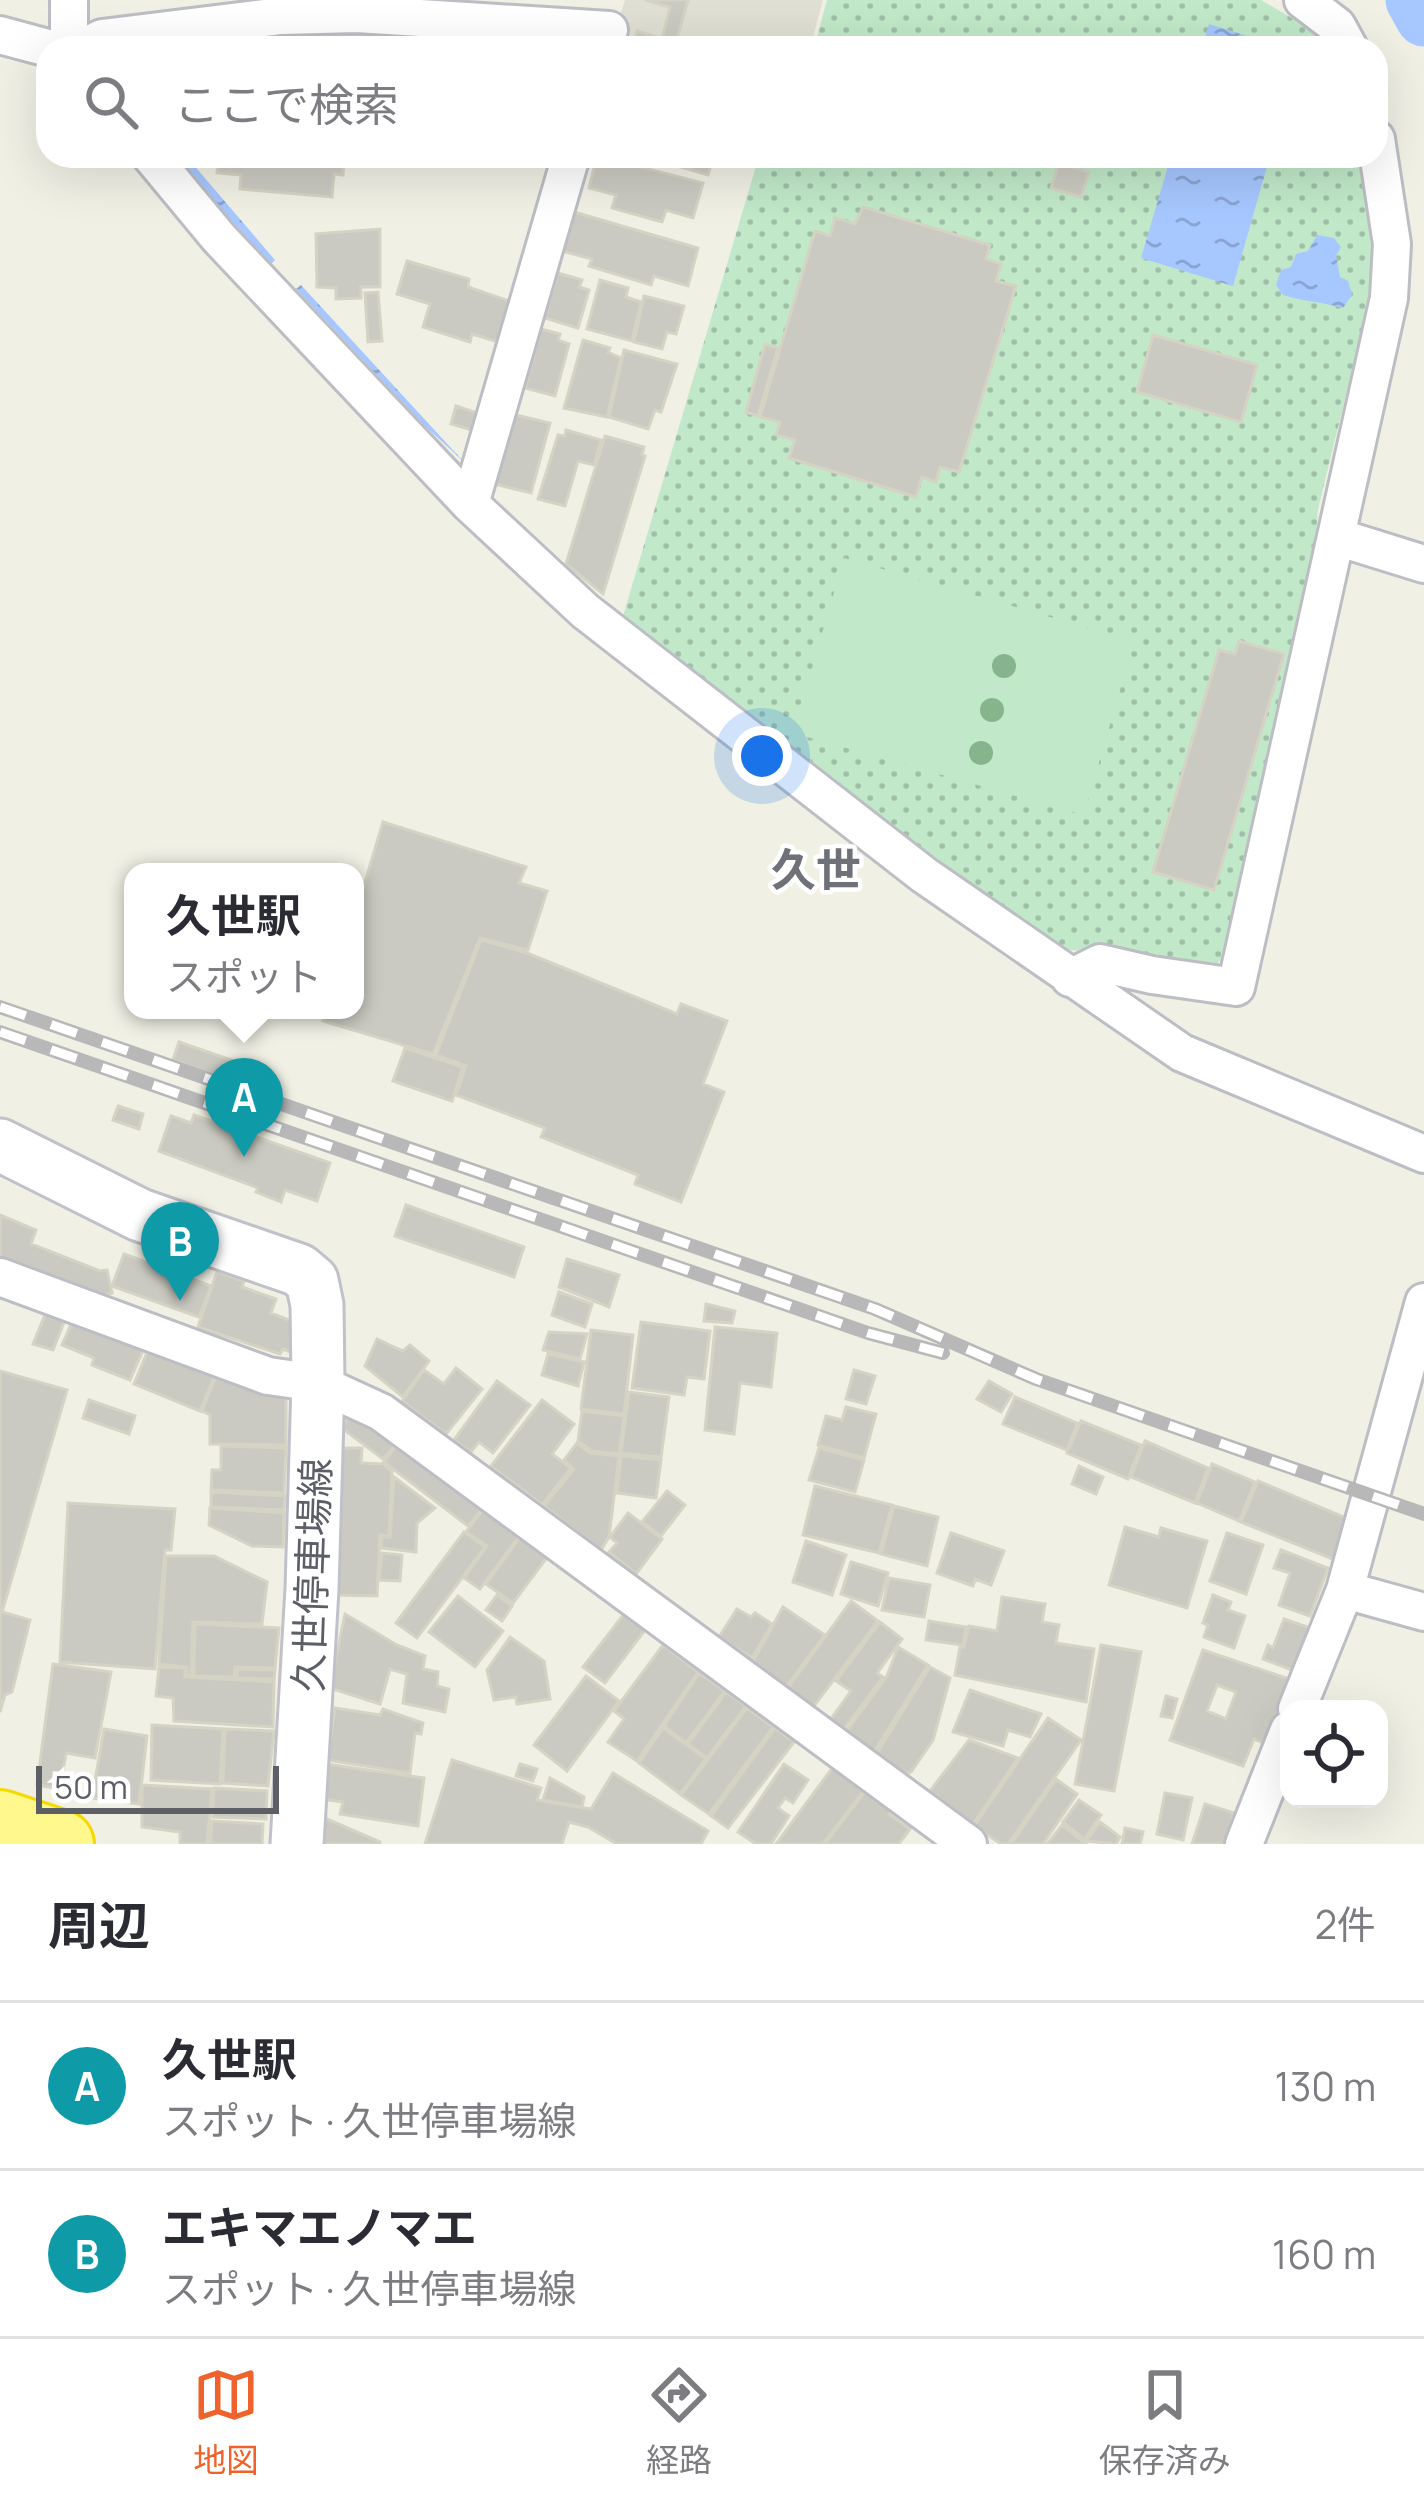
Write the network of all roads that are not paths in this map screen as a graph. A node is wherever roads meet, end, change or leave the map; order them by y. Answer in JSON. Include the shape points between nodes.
{"nodes":[{"id":1,"x":69,"y":0,"type":"edge"},
{"id":2,"x":1303,"y":0,"type":"edge"},
{"id":3,"x":610,"y":26,"type":"edge"},
{"id":4,"x":0,"y":34,"type":"edge"},
{"id":5,"x":69,"y":36,"type":"edge"},
{"id":6,"x":118,"y":36,"type":"edge"},
{"id":7,"x":1342,"y":36,"type":"edge"},
{"id":8,"x":36,"y":44,"type":"edge"},
{"id":9,"x":161,"y":168,"type":"edge"},
{"id":10,"x":568,"y":168,"type":"edge"},
{"id":11,"x":1380,"y":168,"type":"edge"},
{"id":12,"x":470,"y":504,"type":"junction"},
{"id":13,"x":1336,"y":537,"type":"junction"},
{"id":14,"x":1424,"y":564,"type":"edge"},
{"id":15,"x":1070,"y":978,"type":"junction"},
{"id":16,"x":0,"y":1145,"type":"edge"},
{"id":17,"x":1424,"y":1154,"type":"edge"},
{"id":18,"x":0,"y":1277,"type":"edge"},
{"id":19,"x":1424,"y":1302,"type":"edge"},
{"id":20,"x":318,"y":1383,"type":"junction"},
{"id":21,"x":1345,"y":1590,"type":"junction"},
{"id":22,"x":1424,"y":1612,"type":"edge"},
{"id":23,"x":1301,"y":1700,"type":"edge"},
{"id":24,"x":1280,"y":1753,"type":"edge"},
{"id":25,"x":0,"y":1824,"type":"edge"},
{"id":26,"x":60,"y":1844,"type":"edge"},
{"id":27,"x":297,"y":1844,"type":"edge"},
{"id":28,"x":968,"y":1844,"type":"edge"},
{"id":29,"x":1244,"y":1844,"type":"edge"}],
"edges":[{"from":1,"to":5,"type":"street"},
{"from":2,"to":7,"type":"street"},
{"from":3,"to":6,"type":"street","via":[[357,14]]},
{"from":4,"to":8,"type":"street"},
{"from":9,"to":12,"type":"street"},
{"from":10,"to":12,"type":"street"},
{"from":11,"to":13,"type":"street","via":[[1392,244],[1389,298]]},
{"from":12,"to":15,"type":"street","via":[[603,626]]},
{"from":13,"to":14,"type":"street"},
{"from":13,"to":15,"type":"street","via":[[1236,987],[1100,963]]},
{"from":15,"to":17,"type":"street","via":[[1182,1053]]},
{"from":16,"to":20,"type":"main road","name":"久世停車場線","via":[[140,1214],[298,1270],[312,1281],[317,1305]]},
{"from":18,"to":20,"type":"street","via":[[268,1376]]},
{"from":19,"to":21,"type":"street"},
{"from":20,"to":27,"type":"main road","name":"久世停車場線"},
{"from":20,"to":28,"type":"street","via":[[381,1412]]},
{"from":21,"to":22,"type":"street"},
{"from":21,"to":23,"type":"street"},
{"from":24,"to":29,"type":"street"},
{"from":25,"to":26,"type":"highway"}]}
